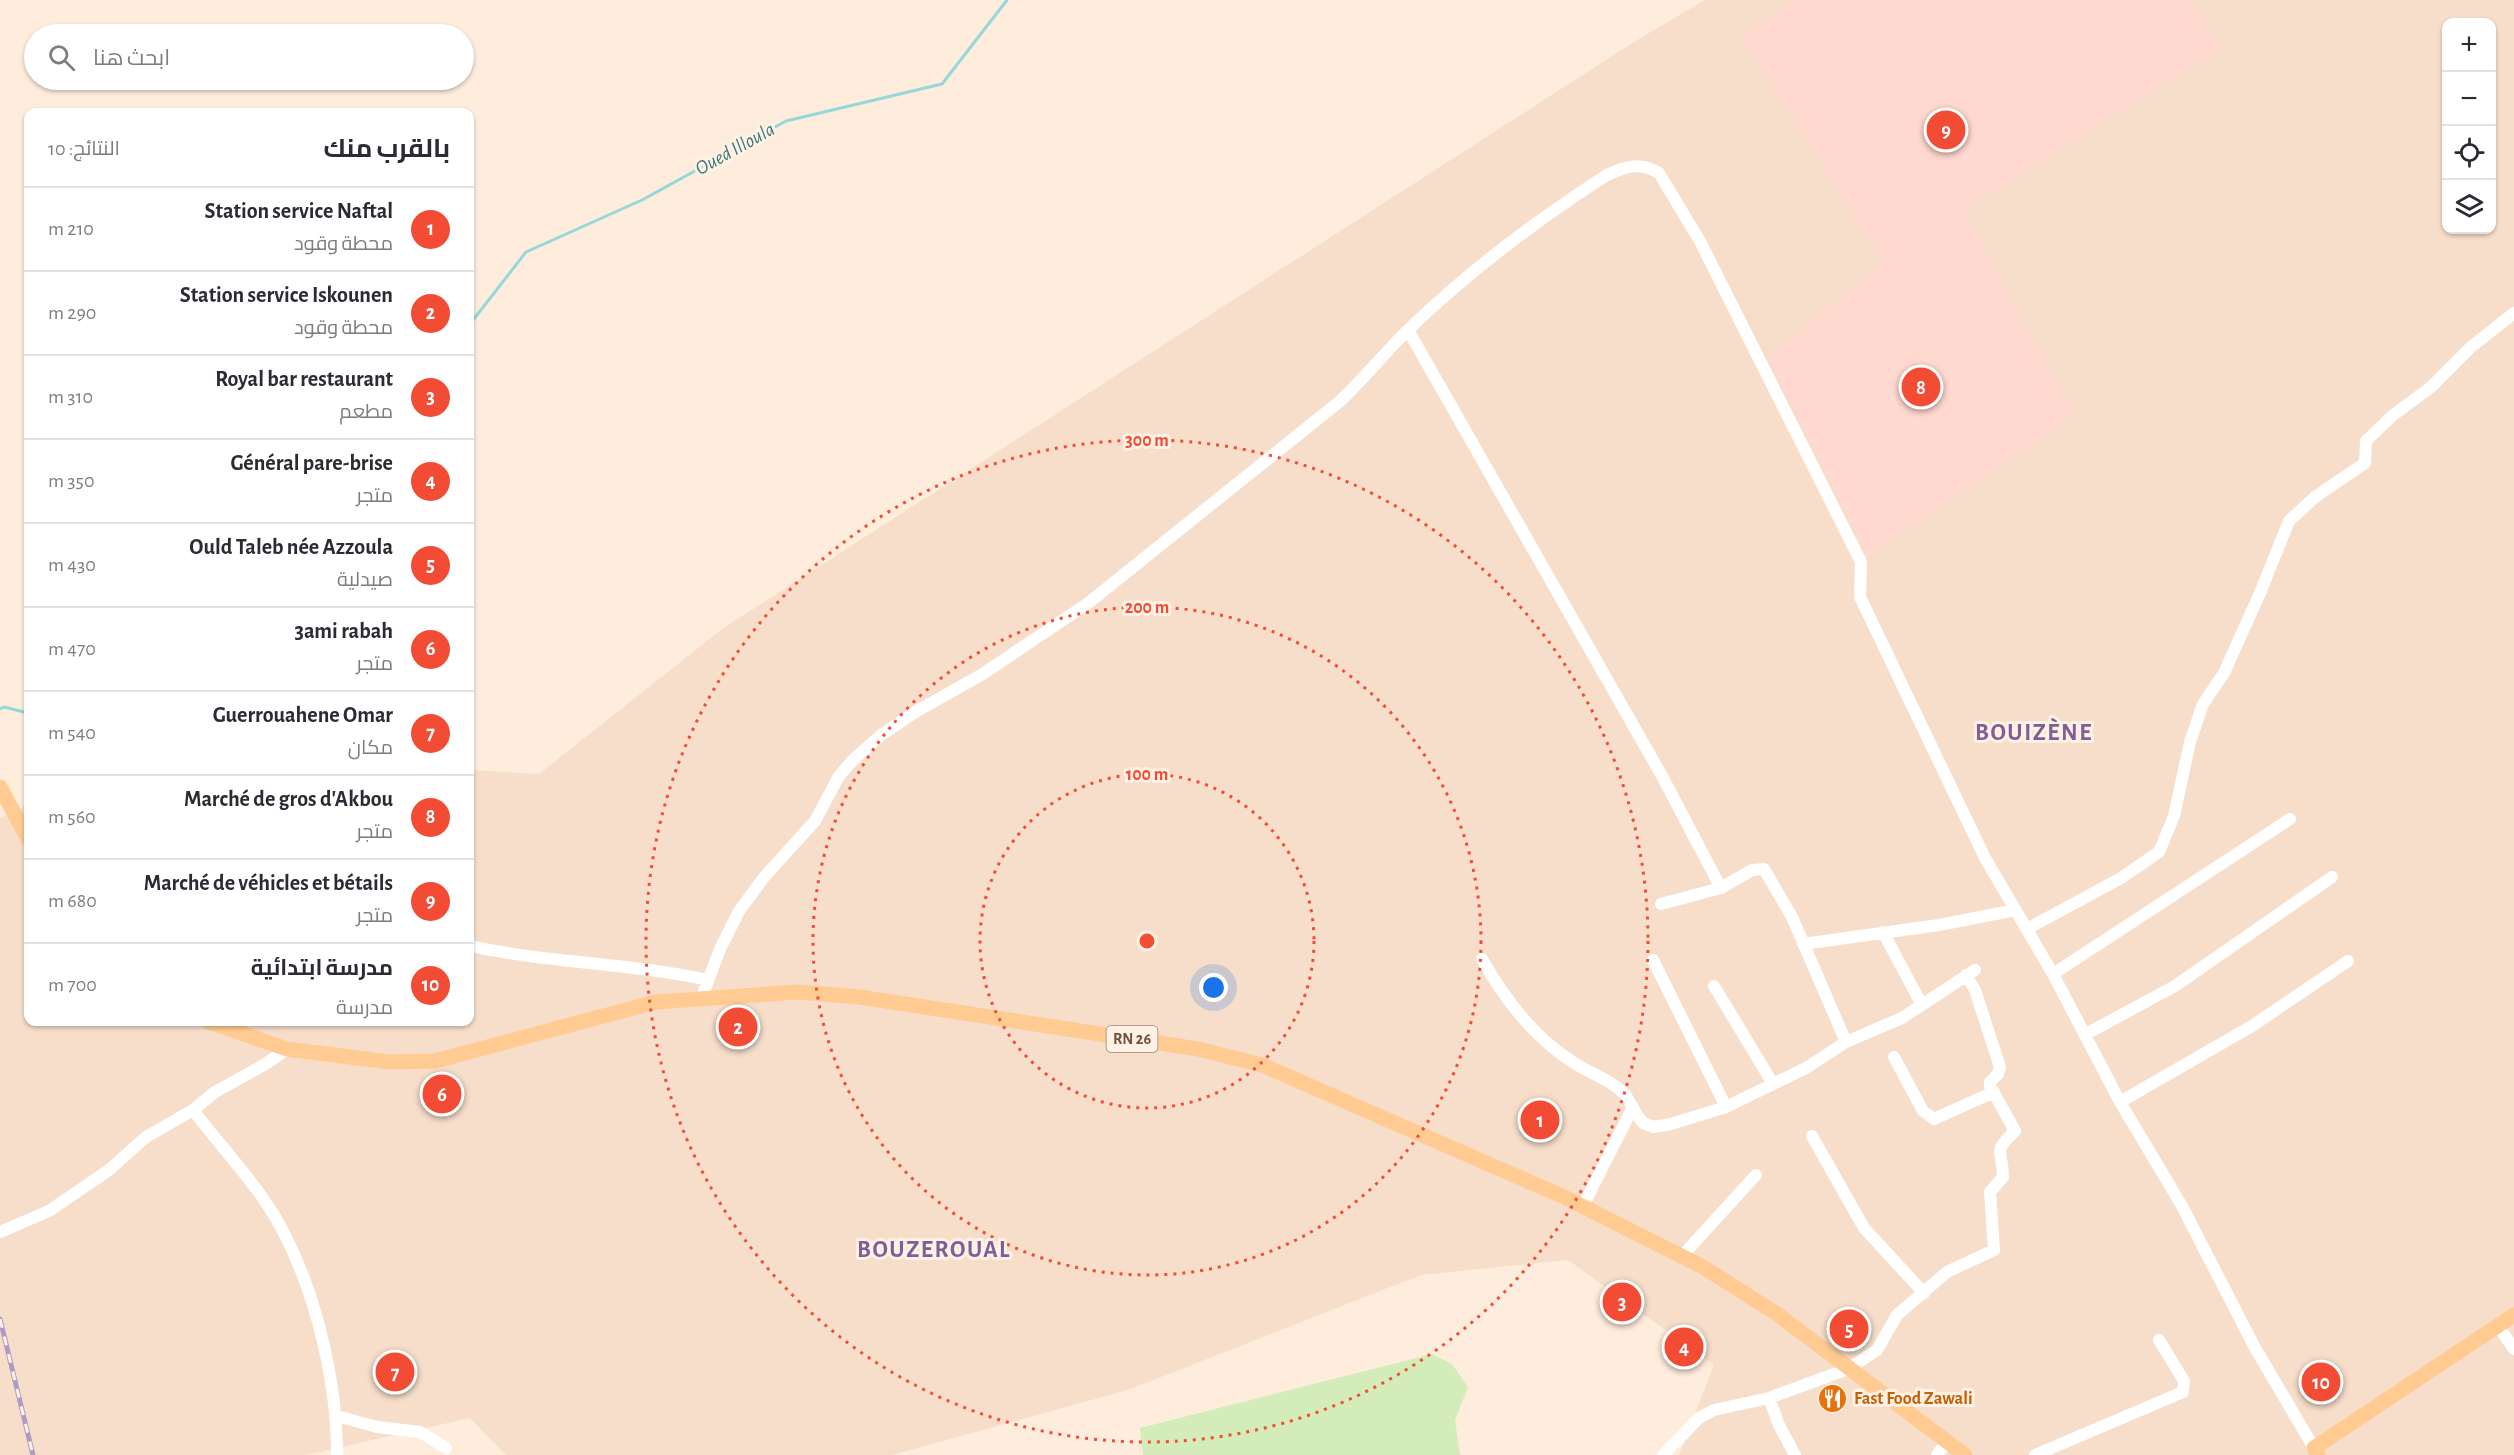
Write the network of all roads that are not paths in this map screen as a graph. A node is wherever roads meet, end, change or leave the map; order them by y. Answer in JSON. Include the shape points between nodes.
{"nodes":[{"id":1,"x":2514,"y":313,"type":"edge"},
{"id":2,"x":1408,"y":330,"type":"junction"},
{"id":3,"x":0,"y":787,"type":"edge"},
{"id":4,"x":2290,"y":819,"type":"dead end"},
{"id":5,"x":24,"y":832,"type":"edge"},
{"id":6,"x":2332,"y":877,"type":"dead end"},
{"id":7,"x":1721,"y":888,"type":"junction"},
{"id":8,"x":1661,"y":904,"type":"dead end"},
{"id":9,"x":2016,"y":910,"type":"junction"},
{"id":10,"x":2027,"y":929,"type":"junction"},
{"id":11,"x":1883,"y":932,"type":"junction"},
{"id":12,"x":1803,"y":944,"type":"junction"},
{"id":13,"x":474,"y":947,"type":"edge"},
{"id":14,"x":1482,"y":959,"type":"dead end"},
{"id":15,"x":1653,"y":960,"type":"dead end"},
{"id":16,"x":2348,"y":961,"type":"dead end"},
{"id":17,"x":2053,"y":974,"type":"junction"},
{"id":18,"x":708,"y":980,"type":"junction"},
{"id":19,"x":1714,"y":986,"type":"dead end"},
{"id":20,"x":702,"y":997,"type":"junction"},
{"id":21,"x":1922,"y":1005,"type":"junction"},
{"id":22,"x":221,"y":1026,"type":"edge"},
{"id":23,"x":2086,"y":1034,"type":"junction"},
{"id":24,"x":1846,"y":1042,"type":"junction"},
{"id":25,"x":287,"y":1049,"type":"junction"},
{"id":26,"x":1893,"y":1057,"type":"dead end"},
{"id":27,"x":1773,"y":1084,"type":"junction"},
{"id":28,"x":1994,"y":1092,"type":"junction"},
{"id":29,"x":2120,"y":1102,"type":"junction"},
{"id":30,"x":1726,"y":1107,"type":"junction"},
{"id":31,"x":1632,"y":1109,"type":"junction"},
{"id":32,"x":193,"y":1110,"type":"junction"},
{"id":33,"x":1812,"y":1136,"type":"dead end"},
{"id":34,"x":1756,"y":1175,"type":"dead end"},
{"id":35,"x":1583,"y":1206,"type":"junction"},
{"id":36,"x":0,"y":1232,"type":"edge"},
{"id":37,"x":1682,"y":1256,"type":"junction"},
{"id":38,"x":1924,"y":1293,"type":"junction"},
{"id":39,"x":2514,"y":1315,"type":"edge"},
{"id":40,"x":2498,"y":1326,"type":"junction"},
{"id":41,"x":2159,"y":1340,"type":"dead end"},
{"id":42,"x":2514,"y":1349,"type":"edge"},
{"id":43,"x":1848,"y":1370,"type":"junction"},
{"id":44,"x":1769,"y":1398,"type":"junction"},
{"id":45,"x":337,"y":1416,"type":"junction"},
{"id":46,"x":1947,"y":1442,"type":"junction"},
{"id":47,"x":446,"y":1449,"type":"dead end"},
{"id":48,"x":2316,"y":1452,"type":"edge"},
{"id":49,"x":337,"y":1455,"type":"edge"},
{"id":50,"x":1663,"y":1455,"type":"edge"},
{"id":51,"x":1795,"y":1455,"type":"edge"},
{"id":52,"x":1937,"y":1455,"type":"edge"},
{"id":53,"x":1965,"y":1455,"type":"edge"},
{"id":54,"x":2035,"y":1455,"type":"edge"}],
"edges":[{"from":1,"to":10,"type":"street","via":[[2366,441],[2365,463],[2315,497],[2289,521],[2224,673],[2203,704],[2190,742],[2174,816],[2159,852],[2121,878]]},
{"from":2,"to":7,"type":"street"},
{"from":2,"to":9,"type":"street","via":[[1513,241],[1598,181],[1622,167],[1637,165],[1659,173],[1701,243],[1861,562],[1860,597],[1984,858]]},
{"from":2,"to":18,"type":"street","via":[[1339,402],[1087,604],[981,675],[890,729],[853,759],[839,776],[815,821],[739,911]]},
{"from":3,"to":5,"type":"main road"},
{"from":4,"to":17,"type":"street"},
{"from":6,"to":23,"type":"street","via":[[2175,986]]},
{"from":7,"to":8,"type":"street"},
{"from":7,"to":12,"type":"street","via":[[1752,870],[1764,869]]},
{"from":9,"to":10,"type":"street"},
{"from":9,"to":11,"type":"street"},
{"from":10,"to":17,"type":"street"},
{"from":11,"to":12,"type":"street"},
{"from":11,"to":21,"type":"street"},
{"from":12,"to":24,"type":"street"},
{"from":13,"to":18,"type":"street"},
{"from":14,"to":31,"type":"street","via":[[1501,993],[1523,1019],[1574,1063],[1613,1086],[1626,1097]]},
{"from":15,"to":30,"type":"street"},
{"from":16,"to":29,"type":"street","via":[[2252,1026]]},
{"from":17,"to":23,"type":"street"},
{"from":18,"to":20,"type":"street"},
{"from":19,"to":27,"type":"street"},
{"from":20,"to":25,"type":"main road","number":"RN 26","via":[[656,1002],[435,1061],[389,1062]]},
{"from":20,"to":35,"type":"main road","number":"RN 26","via":[[798,992],[859,998],[1236,1057]]},
{"from":21,"to":24,"type":"street"},
{"from":21,"to":28,"type":"street","via":[[1971,973],[2000,1067],[1990,1082]]},
{"from":22,"to":25,"type":"main road","number":"RN 26"},
{"from":23,"to":29,"type":"street"},
{"from":24,"to":27,"type":"street"},
{"from":25,"to":32,"type":"street","via":[[215,1092]]},
{"from":26,"to":28,"type":"street","via":[[1923,1111],[1934,1119]]},
{"from":27,"to":30,"type":"street"},
{"from":28,"to":38,"type":"street","via":[[2015,1131],[2001,1145],[2003,1177],[1990,1192],[1995,1247],[1947,1272]]},
{"from":29,"to":48,"type":"street","via":[[2182,1206],[2254,1346]]},
{"from":30,"to":31,"type":"street","via":[[1654,1126],[1643,1123]]},
{"from":31,"to":35,"type":"street"},
{"from":32,"to":36,"type":"street","via":[[146,1137],[109,1170],[49,1211]]},
{"from":32,"to":45,"type":"street","via":[[287,1238],[323,1344]]},
{"from":33,"to":38,"type":"street","via":[[1864,1228]]},
{"from":34,"to":37,"type":"street"},
{"from":35,"to":37,"type":"main road","number":"RN 26"},
{"from":37,"to":43,"type":"main road","number":"RN 26","via":[[1777,1314]]},
{"from":38,"to":43,"type":"street","via":[[1897,1315],[1877,1350]]},
{"from":39,"to":40,"type":"main road"},
{"from":40,"to":42,"type":"street"},
{"from":40,"to":48,"type":"main road"},
{"from":41,"to":54,"type":"street","via":[[2184,1381],[2183,1392]]},
{"from":43,"to":44,"type":"street"},
{"from":43,"to":46,"type":"main road","number":"RN 26"},
{"from":44,"to":50,"type":"street","via":[[1714,1410],[1699,1418]]},
{"from":44,"to":51,"type":"street"},
{"from":45,"to":47,"type":"street","via":[[420,1432]]},
{"from":45,"to":49,"type":"street"},
{"from":46,"to":52,"type":"street"},
{"from":46,"to":53,"type":"main road","number":"RN 26"}]}
